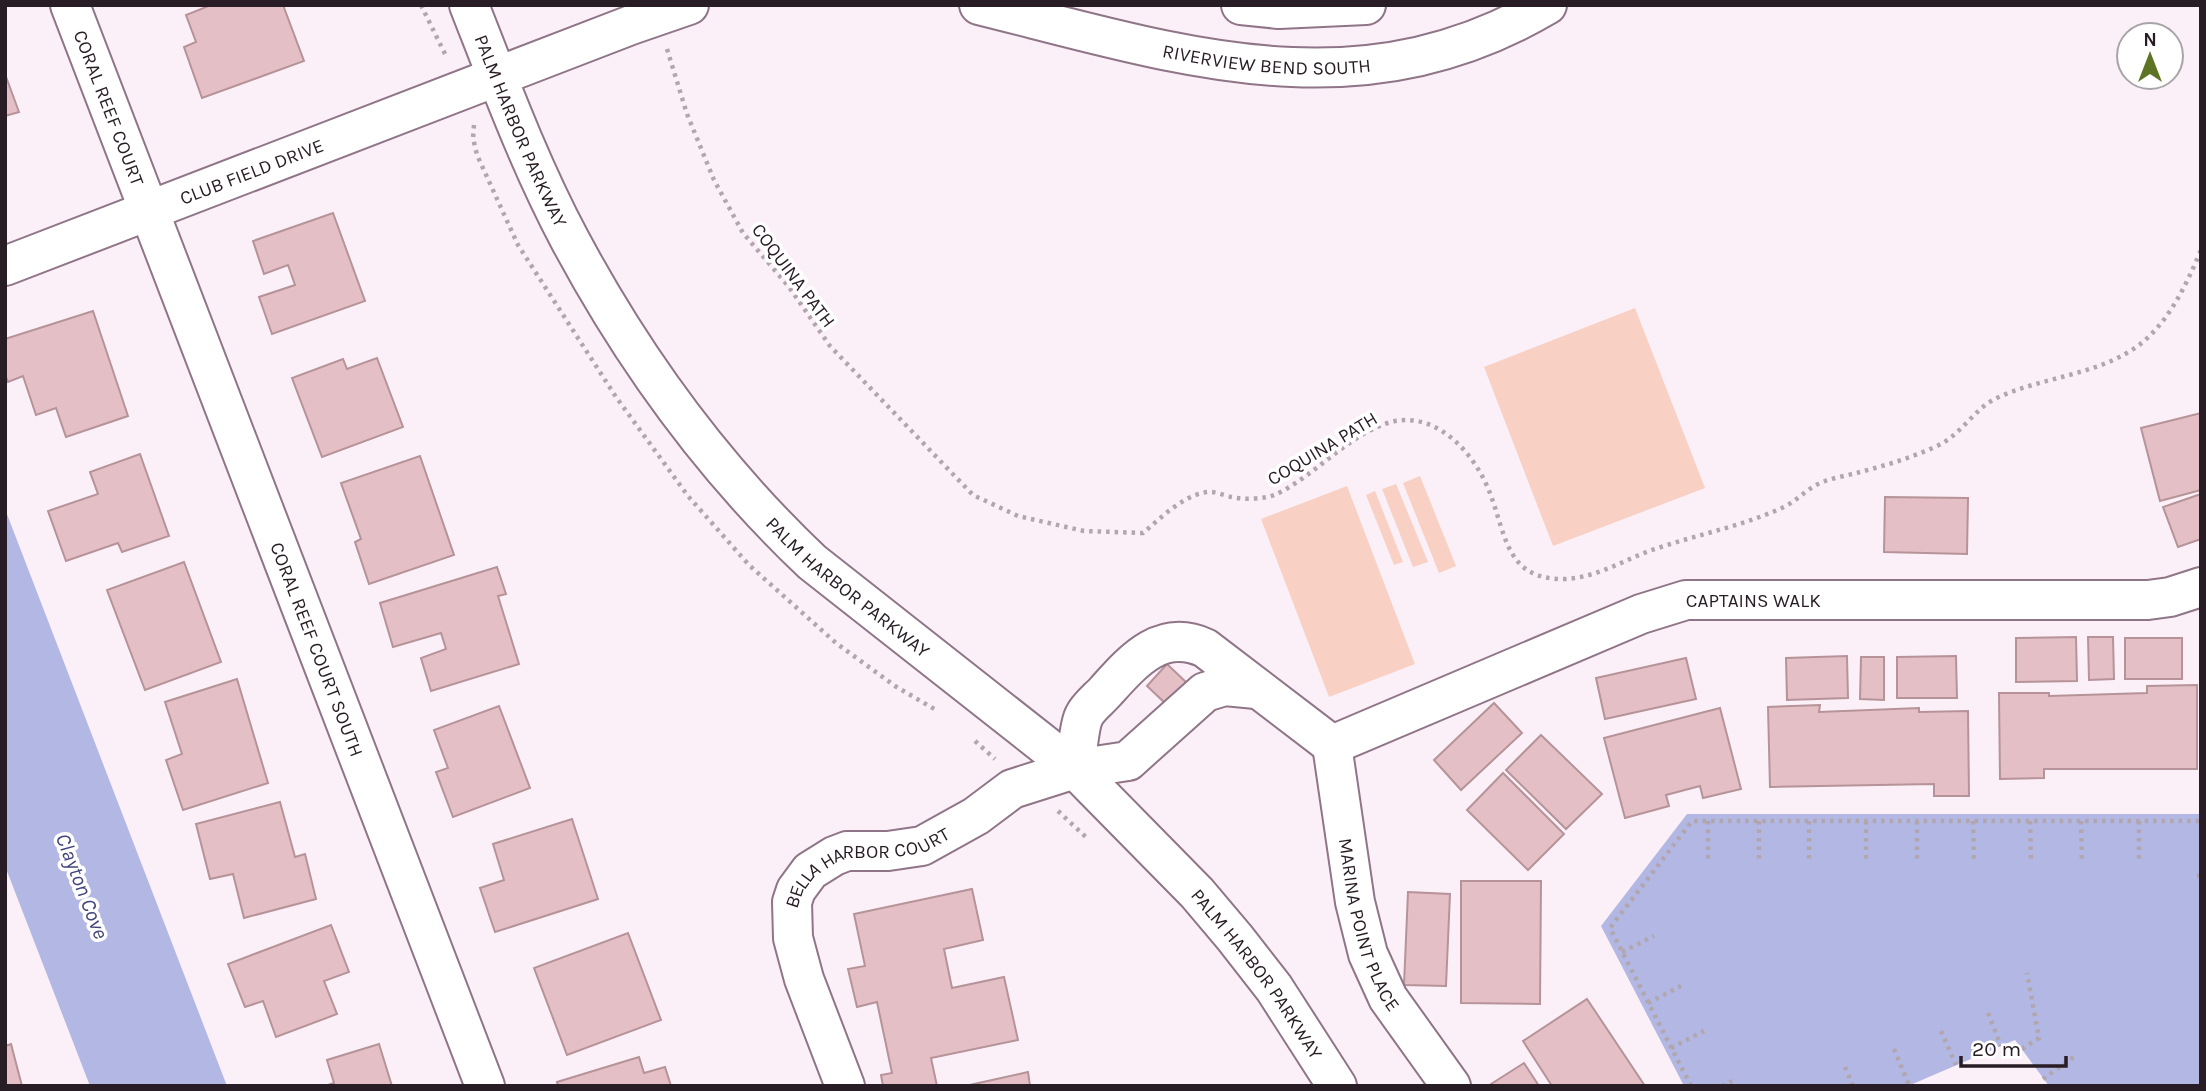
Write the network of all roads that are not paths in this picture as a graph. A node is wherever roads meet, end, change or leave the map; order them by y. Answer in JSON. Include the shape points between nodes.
{"nodes":[{"id":1,"x":70,"y":5,"type":"edge"},
{"id":2,"x":469,"y":5,"type":"edge"},
{"id":3,"x":687,"y":5,"type":"edge"},
{"id":4,"x":979,"y":5,"type":"edge"},
{"id":5,"x":1241,"y":5,"type":"edge"},
{"id":6,"x":1366,"y":5,"type":"edge"},
{"id":7,"x":1547,"y":5,"type":"edge"},
{"id":8,"x":497,"y":77,"type":"junction"},
{"id":9,"x":149,"y":211,"type":"junction"},
{"id":10,"x":5,"y":266,"type":"edge"},
{"id":11,"x":2201,"y":587,"type":"edge"},
{"id":12,"x":1256,"y":689,"type":"junction"},
{"id":13,"x":1332,"y":745,"type":"junction"},
{"id":14,"x":1075,"y":769,"type":"junction"},
{"id":15,"x":485,"y":1086,"type":"edge"},
{"id":16,"x":845,"y":1086,"type":"edge"},
{"id":17,"x":1337,"y":1086,"type":"edge"},
{"id":18,"x":1451,"y":1086,"type":"edge"}],
"edges":[{"from":1,"to":9,"type":"street","name":"CORAL REEF COURT"},
{"from":2,"to":8,"type":"street","name":"PALM HARBOR PARKWAY"},
{"from":3,"to":8,"type":"street"},
{"from":4,"to":7,"type":"street","name":"RIVERVIEW BEND SOUTH","via":[[1206,58],[1333,68],[1392,63],[1439,52],[1487,35]]},
{"from":5,"to":6,"type":"street","via":[[1279,9]]},
{"from":8,"to":9,"type":"street","name":"CLUB FIELD DRIVE"},
{"from":8,"to":14,"type":"street","name":"PALM HARBOR PARKWAY","via":[[564,228],[600,292],[664,391],[749,498],[821,570]]},
{"from":9,"to":10,"type":"street","name":"CLUB FIELD DRIVE"},
{"from":9,"to":15,"type":"street","name":"CORAL REEF COURT SOUTH"},
{"from":11,"to":13,"type":"street","name":"CAPTAINS WALK","via":[[2148,600],[1686,600],[1641,614]]},
{"from":12,"to":13,"type":"street"},
{"from":12,"to":14,"type":"street","name":"BELLA HARBOR COURT","via":[[1225,686],[1205,692],[1128,761]]},
{"from":12,"to":14,"type":"street","via":[[1228,663],[1194,642],[1161,645],[1131,665],[1084,716]]},
{"from":13,"to":18,"type":"street","name":"MARINA POINT PLACE","via":[[1355,902],[1368,954],[1388,998]]},
{"from":14,"to":16,"type":"street","name":"BELLA HARBOR COURT","via":[[1012,789],[976,816],[922,846],[847,851],[803,878],[792,902],[793,938]]},
{"from":14,"to":17,"type":"street","name":"PALM HARBOR PARKWAY","via":[[1235,938],[1274,988]]}]}
